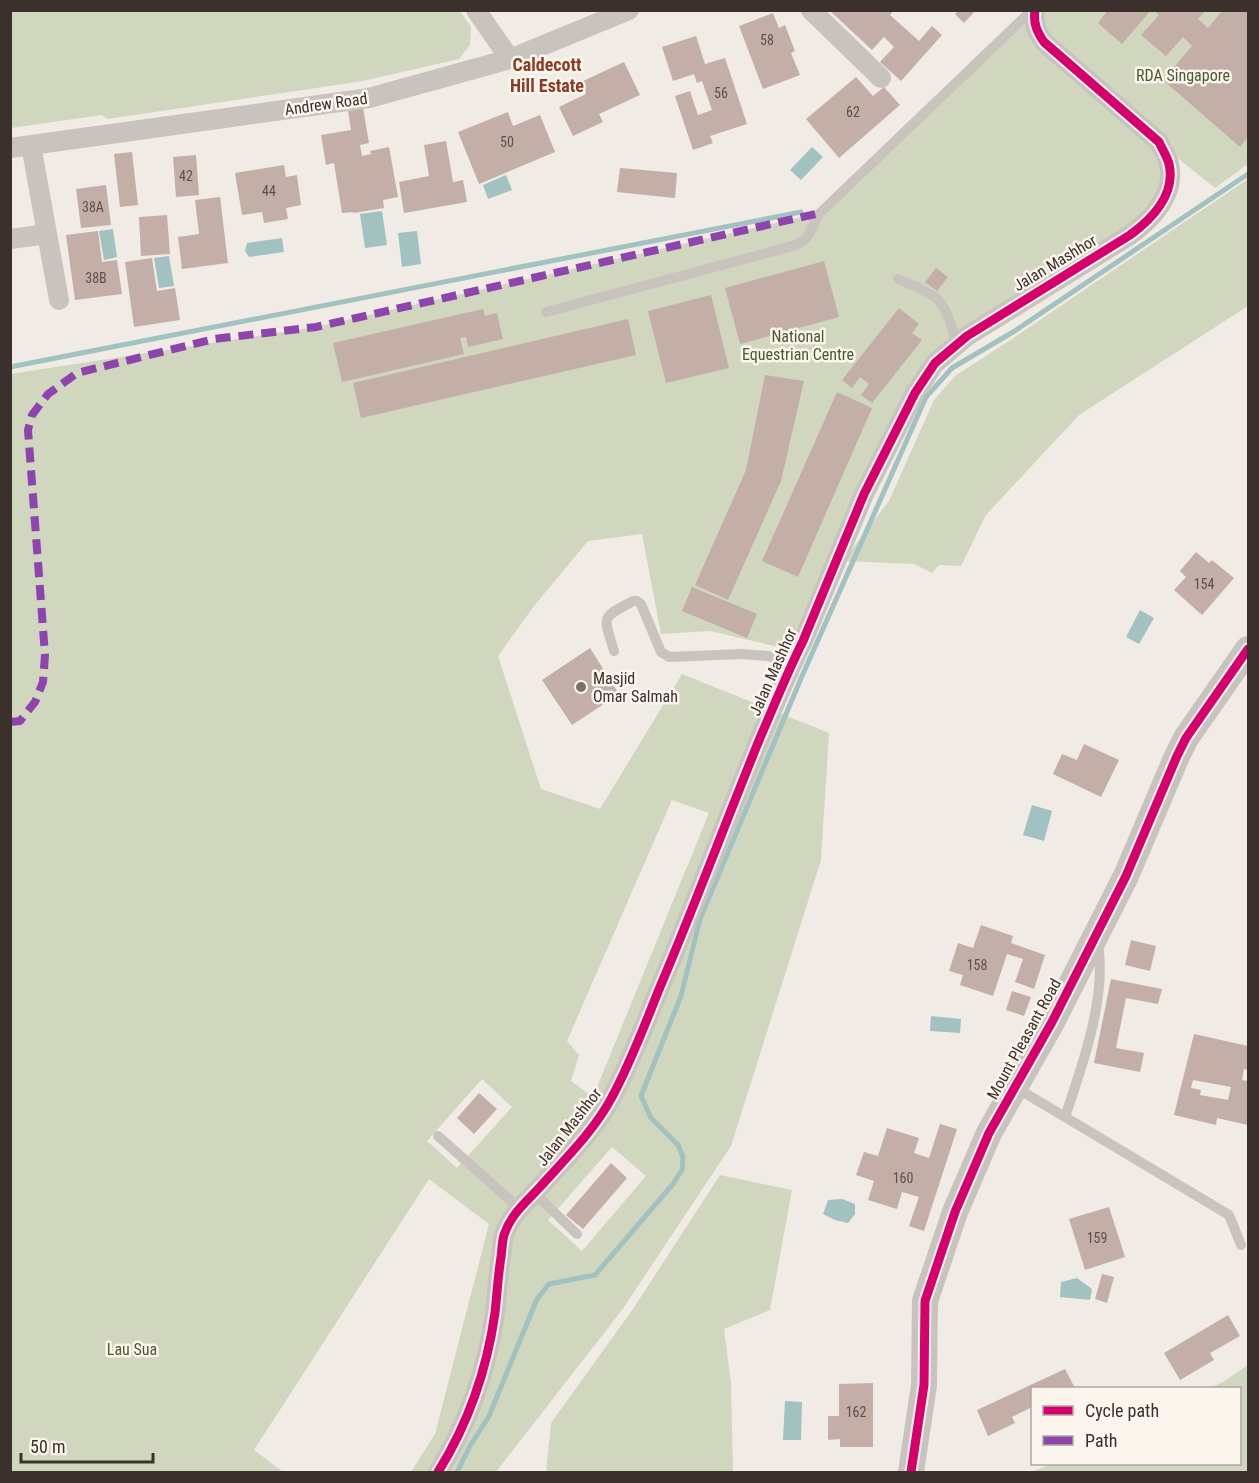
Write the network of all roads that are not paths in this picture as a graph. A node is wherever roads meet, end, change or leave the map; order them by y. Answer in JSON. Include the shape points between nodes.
{"nodes":[{"id":1,"x":476,"y":10,"type":"edge"},
{"id":2,"x":630,"y":10,"type":"edge"},
{"id":3,"x":811,"y":10,"type":"edge"},
{"id":4,"x":1034,"y":10,"type":"edge"},
{"id":5,"x":510,"y":59,"type":"junction"},
{"id":6,"x":881,"y":78,"type":"dead end"},
{"id":7,"x":30,"y":146,"type":"junction"},
{"id":8,"x":10,"y":148,"type":"edge"},
{"id":9,"x":46,"y":234,"type":"junction"},
{"id":10,"x":10,"y":239,"type":"edge"},
{"id":11,"x":898,"y":279,"type":"dead end"},
{"id":12,"x":59,"y":300,"type":"dead end"},
{"id":13,"x":546,"y":312,"type":"dead end"},
{"id":14,"x":957,"y":343,"type":"junction"},
{"id":15,"x":1248,"y":649,"type":"edge"},
{"id":16,"x":614,"y":651,"type":"dead end"},
{"id":17,"x":792,"y":663,"type":"junction"},
{"id":18,"x":1096,"y":935,"type":"junction"},
{"id":19,"x":1015,"y":1087,"type":"junction"},
{"id":20,"x":1065,"y":1117,"type":"junction"},
{"id":21,"x":438,"y":1136,"type":"dead end"},
{"id":22,"x":534,"y":1193,"type":"junction"},
{"id":23,"x":519,"y":1208,"type":"junction"},
{"id":24,"x":577,"y":1234,"type":"dead end"},
{"id":25,"x":1241,"y":1245,"type":"dead end"},
{"id":26,"x":438,"y":1473,"type":"edge"},
{"id":27,"x":911,"y":1473,"type":"edge"}],
"edges":[{"from":1,"to":5,"type":"street"},
{"from":2,"to":5,"type":"street","name":"Andrew Road"},
{"from":3,"to":6,"type":"street"},
{"from":4,"to":13,"type":"lane","name":"Jalan Mashhor","via":[[820,213],[801,243]]},
{"from":4,"to":14,"type":"street","name":"Jalan Mashhor","via":[[1036,28],[1044,42],[1159,142],[1169,163],[1170,180],[1166,195],[1146,223]]},
{"from":5,"to":7,"type":"street","name":"Andrew Road","via":[[369,98]]},
{"from":7,"to":8,"type":"street","name":"Andrew Road"},
{"from":7,"to":9,"type":"street"},
{"from":9,"to":10,"type":"street"},
{"from":9,"to":12,"type":"street"},
{"from":11,"to":14,"type":"lane","via":[[940,302]]},
{"from":14,"to":17,"type":"street","name":"Jalan Mashhor","via":[[935,363],[901,418]]},
{"from":15,"to":18,"type":"street","name":"Mount Pleasant Road","via":[[1186,738]]},
{"from":16,"to":17,"type":"lane","via":[[607,617],[637,601],[661,652],[669,657],[742,654]]},
{"from":17,"to":22,"type":"street","name":"Jalan Mashhor","via":[[613,1096],[575,1148]]},
{"from":18,"to":19,"type":"street","name":"Mount Pleasant Road"},
{"from":18,"to":20,"type":"lane","via":[[1099,989],[1086,1055]]},
{"from":19,"to":20,"type":"lane"},
{"from":19,"to":27,"type":"street","name":"Mount Pleasant Road","via":[[989,1133],[955,1212],[925,1301],[924,1385]]},
{"from":20,"to":25,"type":"lane","via":[[1229,1215]]},
{"from":21,"to":23,"type":"lane"},
{"from":22,"to":23,"type":"street","name":"Jalan Mashhor"},
{"from":22,"to":24,"type":"lane"},
{"from":23,"to":26,"type":"street","name":"Jalan Mashhor","via":[[504,1236],[484,1368]]}]}
